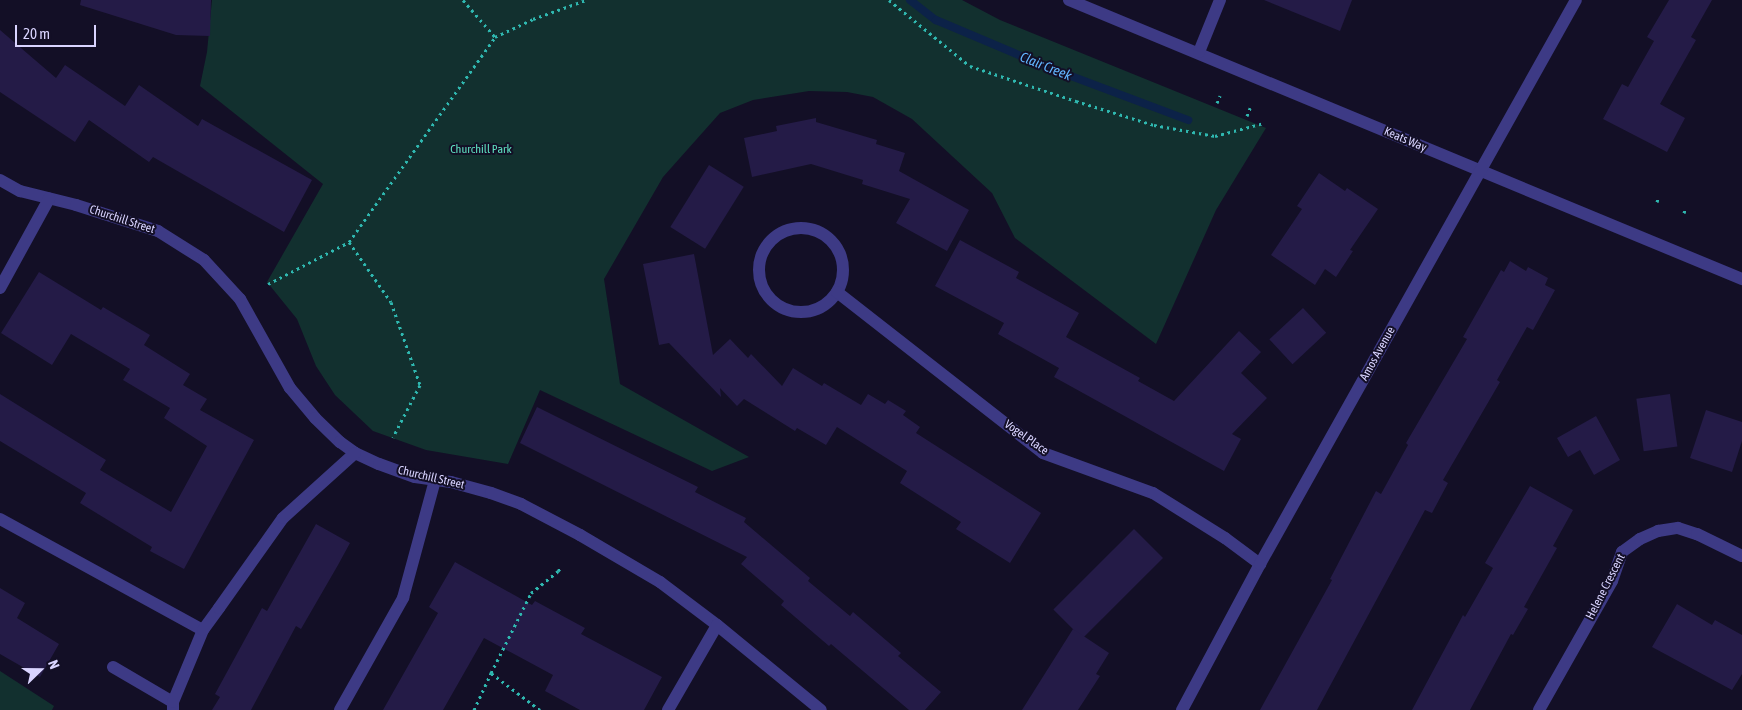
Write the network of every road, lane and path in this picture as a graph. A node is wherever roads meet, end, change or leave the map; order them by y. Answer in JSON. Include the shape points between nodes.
{"nodes":[{"id":1,"x":463,"y":0,"type":"edge"},
{"id":2,"x":586,"y":0,"type":"edge"},
{"id":3,"x":889,"y":0,"type":"edge"},
{"id":4,"x":1069,"y":0,"type":"edge"},
{"id":5,"x":1220,"y":0,"type":"edge"},
{"id":6,"x":1576,"y":0,"type":"edge"},
{"id":7,"x":495,"y":37,"type":"junction"},
{"id":8,"x":1199,"y":52,"type":"junction"},
{"id":9,"x":1220,"y":96,"type":"dead end"},
{"id":10,"x":1217,"y":103,"type":"dead end"},
{"id":11,"x":1250,"y":108,"type":"dead end"},
{"id":12,"x":1247,"y":116,"type":"dead end"},
{"id":13,"x":1264,"y":123,"type":"dead end"},
{"id":14,"x":1481,"y":172,"type":"junction"},
{"id":15,"x":0,"y":180,"type":"edge"},
{"id":16,"x":1659,"y":196,"type":"dead end"},
{"id":17,"x":49,"y":199,"type":"junction"},
{"id":18,"x":1657,"y":202,"type":"dead end"},
{"id":19,"x":1686,"y":207,"type":"dead end"},
{"id":20,"x":1684,"y":213,"type":"dead end"},
{"id":21,"x":348,"y":242,"type":"junction"},
{"id":22,"x":1742,"y":279,"type":"edge"},
{"id":23,"x":268,"y":284,"type":"dead end"},
{"id":24,"x":0,"y":288,"type":"edge"},
{"id":25,"x":837,"y":292,"type":"junction"},
{"id":26,"x":393,"y":438,"type":"dead end"},
{"id":27,"x":356,"y":453,"type":"junction"},
{"id":28,"x":435,"y":480,"type":"junction"},
{"id":29,"x":0,"y":519,"type":"edge"},
{"id":30,"x":1742,"y":556,"type":"edge"},
{"id":31,"x":1260,"y":564,"type":"junction"},
{"id":32,"x":562,"y":566,"type":"dead end"},
{"id":33,"x":717,"y":625,"type":"junction"},
{"id":34,"x":203,"y":630,"type":"junction"},
{"id":35,"x":113,"y":667,"type":"dead end"},
{"id":36,"x":491,"y":674,"type":"junction"},
{"id":37,"x":173,"y":706,"type":"edge"},
{"id":38,"x":340,"y":710,"type":"edge"},
{"id":39,"x":474,"y":710,"type":"edge"},
{"id":40,"x":540,"y":710,"type":"edge"},
{"id":41,"x":668,"y":710,"type":"edge"},
{"id":42,"x":821,"y":710,"type":"edge"},
{"id":43,"x":1182,"y":710,"type":"edge"},
{"id":44,"x":1539,"y":710,"type":"edge"}],
"edges":[{"from":1,"to":7,"type":"path"},
{"from":2,"to":7,"type":"path"},
{"from":3,"to":13,"type":"path","via":[[970,66],[1076,101],[1154,125],[1215,136]]},
{"from":4,"to":8,"type":"street","name":"Keats Way"},
{"from":5,"to":8,"type":"street"},
{"from":6,"to":14,"type":"street","name":"Amos Avenue"},
{"from":7,"to":21,"type":"path"},
{"from":8,"to":14,"type":"street","name":"Keats Way"},
{"from":9,"to":10,"type":"path"},
{"from":11,"to":12,"type":"path"},
{"from":14,"to":22,"type":"street","name":"Keats Way"},
{"from":14,"to":31,"type":"street","name":"Amos Avenue"},
{"from":15,"to":17,"type":"street","name":"Churchill Street","via":[[20,191]]},
{"from":16,"to":18,"type":"path"},
{"from":17,"to":24,"type":"street"},
{"from":17,"to":27,"type":"street","name":"Churchill Street","via":[[158,231],[204,260],[240,299],[290,388],[315,418]]},
{"from":19,"to":20,"type":"path"},
{"from":21,"to":23,"type":"path"},
{"from":21,"to":26,"type":"path","via":[[391,302],[420,385]]},
{"from":25,"to":25,"type":"street","via":[[843,268],[840,253],[836,245],[815,230],[792,228],[774,236],[762,252],[758,269],[762,288],[776,305],[799,312],[820,308]]},
{"from":25,"to":31,"type":"street","name":"Vogel Place","via":[[1043,453],[1152,493]]},
{"from":27,"to":28,"type":"street","name":"Churchill Street","via":[[415,477]]},
{"from":27,"to":34,"type":"street","via":[[283,518]]},
{"from":28,"to":33,"type":"street","name":"Churchill Street","via":[[491,493],[521,504],[660,582]]},
{"from":28,"to":38,"type":"street","via":[[403,598]]},
{"from":29,"to":34,"type":"street"},
{"from":30,"to":44,"type":"street","name":"Helene Crescent","via":[[1678,528],[1658,531],[1622,552],[1612,581]]},
{"from":31,"to":43,"type":"street","name":"Amos Avenue"},
{"from":32,"to":36,"type":"path","via":[[531,593]]},
{"from":33,"to":41,"type":"street"},
{"from":33,"to":42,"type":"street","name":"Churchill Street"},
{"from":34,"to":37,"type":"street"},
{"from":35,"to":37,"type":"street"},
{"from":36,"to":39,"type":"path"},
{"from":36,"to":40,"type":"path"}]}
